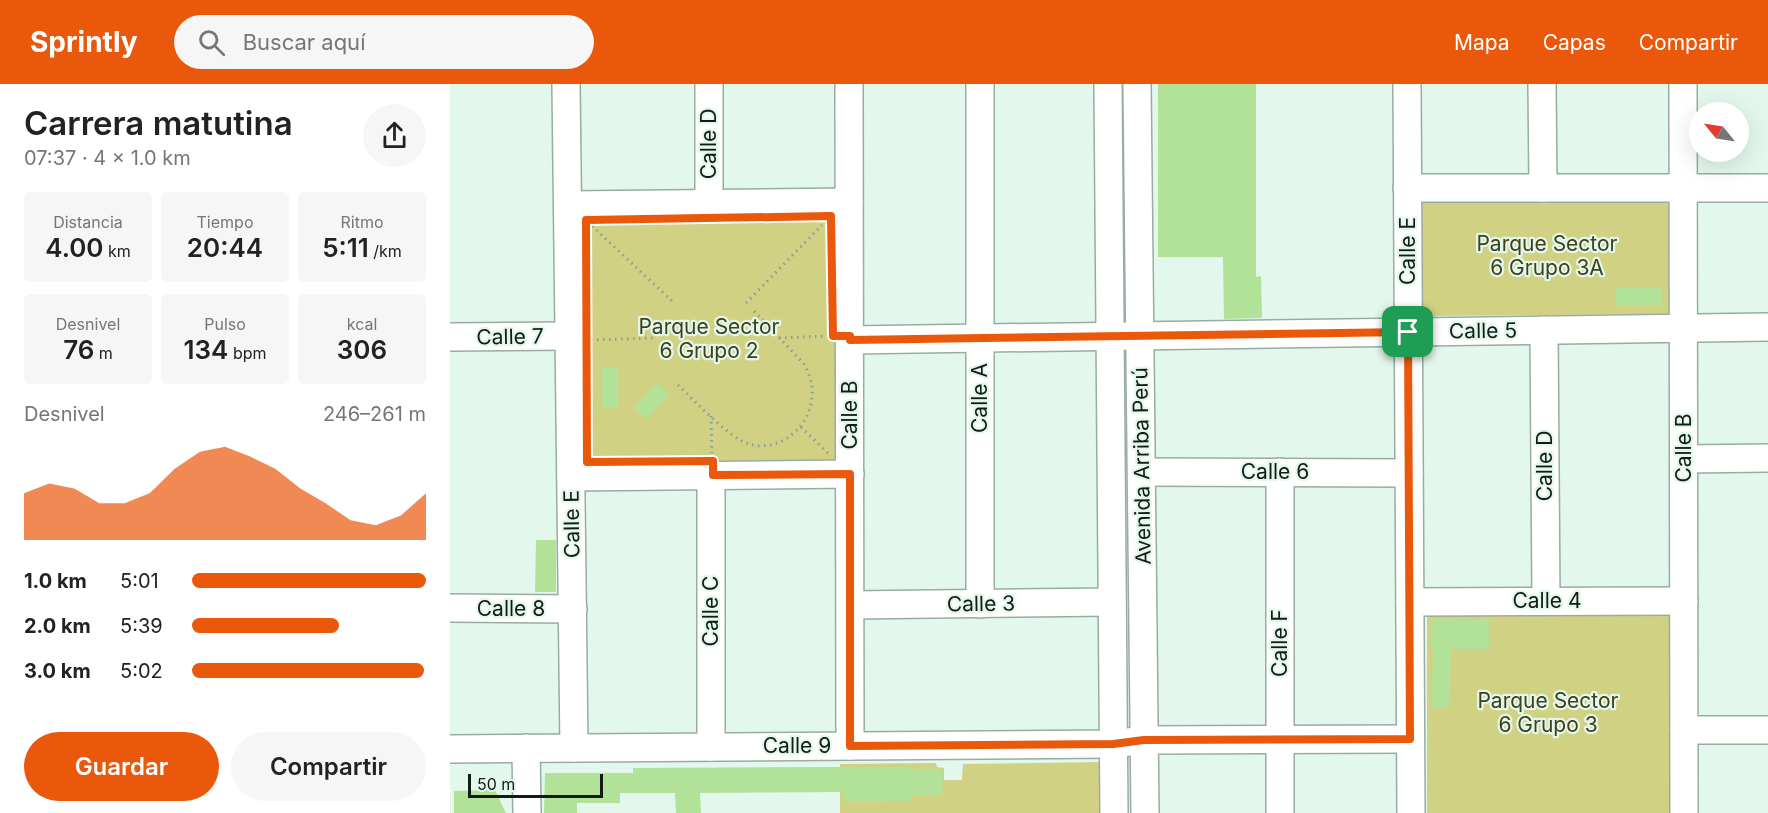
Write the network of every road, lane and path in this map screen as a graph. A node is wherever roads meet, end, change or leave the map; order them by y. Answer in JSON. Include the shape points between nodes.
{"nodes":[{"id":1,"x":566,"y":84,"type":"edge"},
{"id":2,"x":709,"y":84,"type":"edge"},
{"id":3,"x":849,"y":84,"type":"edge"},
{"id":4,"x":980,"y":84,"type":"edge"},
{"id":5,"x":1108,"y":84,"type":"edge"},
{"id":6,"x":1137,"y":84,"type":"edge"},
{"id":7,"x":1407,"y":84,"type":"edge"},
{"id":8,"x":1542,"y":84,"type":"edge"},
{"id":9,"x":1683,"y":84,"type":"edge"},
{"id":10,"x":1407,"y":188,"type":"junction"},
{"id":11,"x":1543,"y":188,"type":"junction"},
{"id":12,"x":1683,"y":188,"type":"junction"},
{"id":13,"x":1768,"y":188,"type":"edge"},
{"id":14,"x":849,"y":202,"type":"junction"},
{"id":15,"x":709,"y":204,"type":"junction"},
{"id":16,"x":570,"y":205,"type":"junction"},
{"id":17,"x":823,"y":224,"type":"dead end"},
{"id":18,"x":674,"y":303,"type":"dead end"},
{"id":19,"x":746,"y":303,"type":"dead end"},
{"id":20,"x":753,"y":310,"type":"dead end"},
{"id":21,"x":1768,"y":327,"type":"edge"},
{"id":22,"x":1683,"y":328,"type":"junction"},
{"id":23,"x":1544,"y":330,"type":"junction"},
{"id":24,"x":1408,"y":332,"type":"junction"},
{"id":25,"x":1126,"y":336,"type":"junction"},
{"id":26,"x":450,"y":337,"type":"edge"},
{"id":27,"x":578,"y":338,"type":"junction"},
{"id":28,"x":656,"y":338,"type":"dead end"},
{"id":29,"x":779,"y":338,"type":"junction"},
{"id":30,"x":850,"y":338,"type":"junction"},
{"id":31,"x":980,"y":338,"type":"junction"},
{"id":32,"x":678,"y":385,"type":"dead end"},
{"id":33,"x":711,"y":416,"type":"junction"},
{"id":34,"x":1768,"y":458,"type":"edge"},
{"id":35,"x":1684,"y":459,"type":"junction"},
{"id":36,"x":1142,"y":472,"type":"junction"},
{"id":37,"x":1280,"y":472,"type":"junction"},
{"id":38,"x":1409,"y":473,"type":"junction"},
{"id":39,"x":850,"y":474,"type":"junction"},
{"id":40,"x":712,"y":475,"type":"junction"},
{"id":41,"x":571,"y":477,"type":"junction"},
{"id":42,"x":1546,"y":601,"type":"junction"},
{"id":43,"x":1684,"y":601,"type":"junction"},
{"id":44,"x":1112,"y":602,"type":"junction"},
{"id":45,"x":1410,"y":602,"type":"junction"},
{"id":46,"x":980,"y":604,"type":"junction"},
{"id":47,"x":850,"y":605,"type":"junction"},
{"id":48,"x":450,"y":608,"type":"edge"},
{"id":49,"x":573,"y":609,"type":"junction"},
{"id":50,"x":1684,"y":730,"type":"junction"},
{"id":51,"x":1768,"y":730,"type":"edge"},
{"id":52,"x":1410,"y":739,"type":"junction"},
{"id":53,"x":1144,"y":740,"type":"junction"},
{"id":54,"x":1280,"y":740,"type":"junction"},
{"id":55,"x":1113,"y":744,"type":"junction"},
{"id":56,"x":850,"y":746,"type":"junction"},
{"id":57,"x":711,"y":747,"type":"junction"},
{"id":58,"x":526,"y":748,"type":"junction"},
{"id":59,"x":574,"y":748,"type":"junction"},
{"id":60,"x":450,"y":749,"type":"edge"},
{"id":61,"x":527,"y":813,"type":"edge"},
{"id":62,"x":1114,"y":813,"type":"edge"},
{"id":63,"x":1145,"y":813,"type":"edge"},
{"id":64,"x":1280,"y":813,"type":"edge"},
{"id":65,"x":1411,"y":813,"type":"edge"},
{"id":66,"x":1684,"y":813,"type":"edge"}],
"edges":[{"from":1,"to":16,"type":"street","name":"Calle E"},
{"from":2,"to":15,"type":"street","name":"Calle D"},
{"from":3,"to":14,"type":"street","name":"Calle B"},
{"from":4,"to":31,"type":"street","name":"Calle A"},
{"from":5,"to":25,"type":"street","name":"Avenida Arriba Perú"},
{"from":6,"to":25,"type":"street","name":"Avenida Arriba Perú"},
{"from":7,"to":10,"type":"street","name":"Calle E"},
{"from":8,"to":11,"type":"street"},
{"from":9,"to":12,"type":"street","name":"Calle B"},
{"from":10,"to":11,"type":"street"},
{"from":10,"to":24,"type":"street","name":"Calle E"},
{"from":11,"to":12,"type":"street"},
{"from":12,"to":13,"type":"street"},
{"from":12,"to":22,"type":"street","name":"Calle B"},
{"from":14,"to":15,"type":"street"},
{"from":14,"to":30,"type":"street","name":"Calle B"},
{"from":15,"to":16,"type":"street"},
{"from":16,"to":18,"type":"path"},
{"from":16,"to":27,"type":"street","name":"Calle E"},
{"from":17,"to":19,"type":"path"},
{"from":20,"to":29,"type":"path"},
{"from":21,"to":22,"type":"street","name":"Calle 5"},
{"from":22,"to":23,"type":"street","name":"Calle 5"},
{"from":22,"to":35,"type":"street","name":"Calle B"},
{"from":23,"to":24,"type":"street","name":"Calle 5"},
{"from":23,"to":42,"type":"street","name":"Calle D"},
{"from":24,"to":25,"type":"street","name":"Calle 5"},
{"from":24,"to":38,"type":"street","name":"Calle E"},
{"from":25,"to":31,"type":"street","name":"Calle 5"},
{"from":25,"to":36,"type":"street","name":"Avenida Arriba Perú"},
{"from":25,"to":44,"type":"street","name":"Avenida Arriba Perú"},
{"from":26,"to":27,"type":"street","name":"Calle 7"},
{"from":27,"to":28,"type":"path"},
{"from":27,"to":41,"type":"street","name":"Calle E"},
{"from":29,"to":30,"type":"path"},
{"from":29,"to":33,"type":"path","via":[[804,364],[811,381],[811,408],[799,429],[773,445],[755,446],[738,440]]},
{"from":30,"to":31,"type":"street","name":"Calle 5"},
{"from":30,"to":39,"type":"street","name":"Calle B"},
{"from":31,"to":46,"type":"street","name":"Calle A"},
{"from":32,"to":33,"type":"path"},
{"from":33,"to":40,"type":"path"},
{"from":34,"to":35,"type":"street"},
{"from":35,"to":43,"type":"street","name":"Calle B"},
{"from":36,"to":37,"type":"street","name":"Calle 6"},
{"from":36,"to":53,"type":"street","name":"Avenida Arriba Perú"},
{"from":37,"to":38,"type":"street","name":"Calle 6"},
{"from":37,"to":54,"type":"street","name":"Calle F"},
{"from":38,"to":45,"type":"street","name":"Calle E"},
{"from":39,"to":40,"type":"street"},
{"from":39,"to":47,"type":"street","name":"Calle B"},
{"from":40,"to":41,"type":"street"},
{"from":40,"to":57,"type":"street","name":"Calle C"},
{"from":41,"to":49,"type":"street","name":"Calle E"},
{"from":42,"to":43,"type":"street","name":"Calle 4"},
{"from":42,"to":45,"type":"street","name":"Calle 4"},
{"from":43,"to":50,"type":"street","name":"Calle B"},
{"from":44,"to":46,"type":"street","name":"Calle 3"},
{"from":44,"to":55,"type":"street","name":"Avenida Arriba Perú"},
{"from":45,"to":52,"type":"street","name":"Calle E"},
{"from":46,"to":47,"type":"street","name":"Calle 3"},
{"from":47,"to":56,"type":"street","name":"Calle B"},
{"from":48,"to":49,"type":"street","name":"Calle 8"},
{"from":49,"to":59,"type":"street","name":"Calle E"},
{"from":50,"to":51,"type":"street"},
{"from":50,"to":66,"type":"street","name":"Calle B"},
{"from":52,"to":54,"type":"street"},
{"from":52,"to":65,"type":"street","name":"Calle E"},
{"from":53,"to":54,"type":"street"},
{"from":53,"to":55,"type":"street","name":"Calle 9"},
{"from":53,"to":63,"type":"street","name":"Avenida Arriba Perú"},
{"from":54,"to":64,"type":"street","name":"Calle F"},
{"from":55,"to":56,"type":"street","name":"Calle 9"},
{"from":55,"to":62,"type":"street","name":"Avenida Arriba Perú"},
{"from":56,"to":57,"type":"street","name":"Calle 9"},
{"from":57,"to":59,"type":"street","name":"Calle 9"},
{"from":58,"to":59,"type":"street","name":"Calle 9"},
{"from":58,"to":60,"type":"street","name":"Calle 9"},
{"from":58,"to":61,"type":"street"}]}
